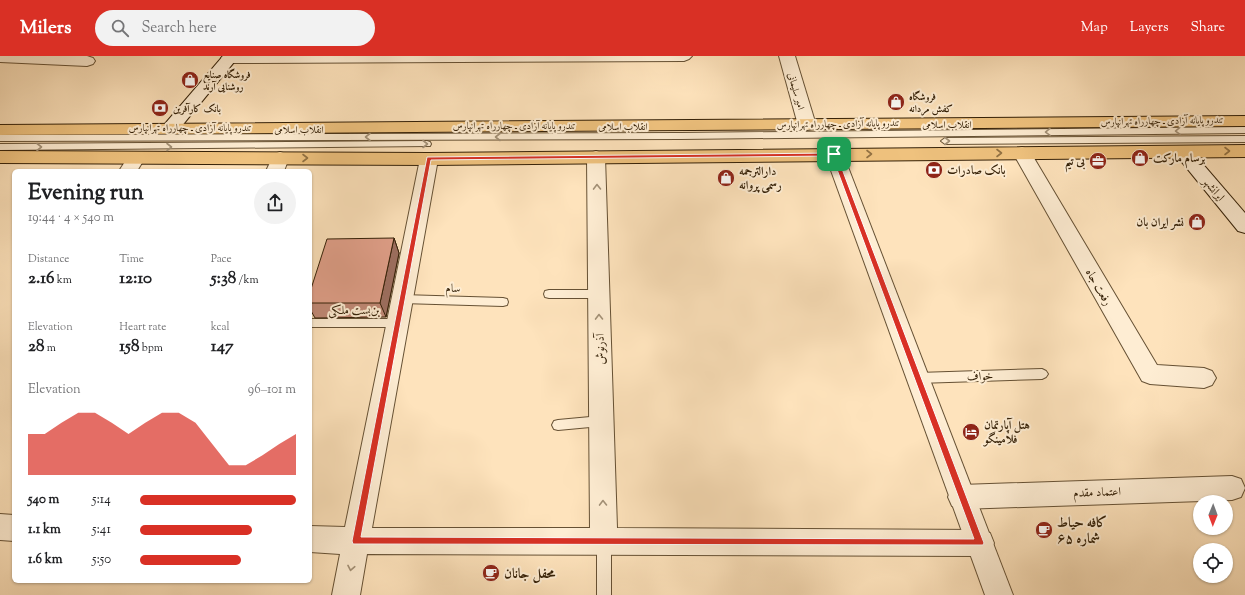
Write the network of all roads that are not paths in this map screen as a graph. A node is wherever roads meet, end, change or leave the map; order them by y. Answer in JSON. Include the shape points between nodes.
{"nodes":[{"id":1,"x":684,"y":56,"type":"edge"},
{"id":2,"x":787,"y":56,"type":"edge"},
{"id":3,"x":0,"y":57,"type":"edge"},
{"id":4,"x":230,"y":57,"type":"edge"},
{"id":5,"x":545,"y":57,"type":"edge"},
{"id":6,"x":87,"y":61,"type":"dead end"},
{"id":7,"x":1245,"y":121,"type":"edge"},
{"id":8,"x":807,"y":125,"type":"junction"},
{"id":9,"x":0,"y":130,"type":"edge"},
{"id":10,"x":170,"y":130,"type":"junction"},
{"id":11,"x":1245,"y":130,"type":"edge"},
{"id":12,"x":0,"y":138,"type":"edge"},
{"id":13,"x":1245,"y":139,"type":"edge"},
{"id":14,"x":0,"y":147,"type":"edge"},
{"id":15,"x":1245,"y":151,"type":"edge"},
{"id":16,"x":1183,"y":152,"type":"junction"},
{"id":17,"x":1022,"y":153,"type":"junction"},
{"id":18,"x":834,"y":154,"type":"junction"},
{"id":19,"x":0,"y":157,"type":"edge"},
{"id":20,"x":596,"y":157,"type":"junction"},
{"id":21,"x":429,"y":159,"type":"junction"},
{"id":22,"x":132,"y":165,"type":"edge"},
{"id":23,"x":277,"y":165,"type":"edge"},
{"id":24,"x":1245,"y":226,"type":"edge"},
{"id":25,"x":549,"y":294,"type":"dead end"},
{"id":26,"x":599,"y":294,"type":"junction"},
{"id":27,"x":402,"y":299,"type":"junction"},
{"id":28,"x":503,"y":302,"type":"dead end"},
{"id":29,"x":312,"y":323,"type":"edge"},
{"id":30,"x":398,"y":323,"type":"junction"},
{"id":31,"x":1042,"y":374,"type":"dead end"},
{"id":32,"x":918,"y":378,"type":"junction"},
{"id":33,"x":1204,"y":378,"type":"dead end"},
{"id":34,"x":601,"y":421,"type":"junction"},
{"id":35,"x":558,"y":425,"type":"dead end"},
{"id":36,"x":1232,"y":488,"type":"dead end"},
{"id":37,"x":961,"y":497,"type":"junction"},
{"id":38,"x":0,"y":527,"type":"edge"},
{"id":39,"x":12,"y":528,"type":"edge"},
{"id":40,"x":312,"y":539,"type":"edge"},
{"id":41,"x":356,"y":541,"type":"junction"},
{"id":42,"x":604,"y":542,"type":"junction"},
{"id":43,"x":980,"y":543,"type":"junction"},
{"id":44,"x":346,"y":595,"type":"edge"},
{"id":45,"x":604,"y":595,"type":"edge"},
{"id":46,"x":999,"y":595,"type":"edge"}],
"edges":[{"from":1,"to":5,"type":"street"},
{"from":2,"to":8,"type":"street","name":"امیر سلیمانی"},
{"from":3,"to":6,"type":"street"},
{"from":4,"to":5,"type":"street"},
{"from":4,"to":10,"type":"street"},
{"from":7,"to":8,"type":"main road","name":"انقلاب اسلامی"},
{"from":8,"to":10,"type":"main road","name":"انقلاب اسلامی"},
{"from":9,"to":10,"type":"main road","name":"انقلاب اسلامی"},
{"from":11,"to":12,"type":"lane","name":"تندرو پایانه آزادی ـ چهارراه تهرانپارس","one_way":true,"via":[[664,136]]},
{"from":14,"to":13,"type":"lane","one_way":true},
{"from":16,"to":15,"type":"main road","one_way":true},
{"from":16,"to":17,"type":"main road"},
{"from":16,"to":24,"type":"street","name":"ایرانشهر"},
{"from":18,"to":17,"type":"main road","one_way":true},
{"from":17,"to":33,"type":"street","name":"رفعت جاه","via":[[1150,374]]},
{"from":18,"to":20,"type":"main road"},
{"from":18,"to":32,"type":"street"},
{"from":19,"to":22,"type":"main road"},
{"from":20,"to":21,"type":"main road"},
{"from":26,"to":20,"type":"street","name":"آذرنوش","one_way":true},
{"from":23,"to":21,"type":"main road","one_way":true},
{"from":21,"to":27,"type":"street"},
{"from":22,"to":23,"type":"main road"},
{"from":25,"to":26,"type":"lane"},
{"from":34,"to":26,"type":"street","name":"آذرنوش","one_way":true},
{"from":27,"to":28,"type":"lane","name":"سام"},
{"from":27,"to":30,"type":"street"},
{"from":29,"to":30,"type":"lane","name":"بن‌بست ملکی"},
{"from":30,"to":41,"type":"street"},
{"from":31,"to":32,"type":"lane","name":"خواف"},
{"from":32,"to":37,"type":"street"},
{"from":34,"to":35,"type":"lane"},
{"from":42,"to":34,"type":"street","name":"آذرنوش","one_way":true},
{"from":36,"to":37,"type":"street","name":"اعتماد مقدم"},
{"from":37,"to":43,"type":"street"},
{"from":38,"to":39,"type":"street"},
{"from":40,"to":41,"type":"street"},
{"from":41,"to":42,"type":"street"},
{"from":41,"to":44,"type":"street","one_way":true},
{"from":42,"to":43,"type":"street"},
{"from":42,"to":45,"type":"lane"},
{"from":43,"to":46,"type":"street"}]}
